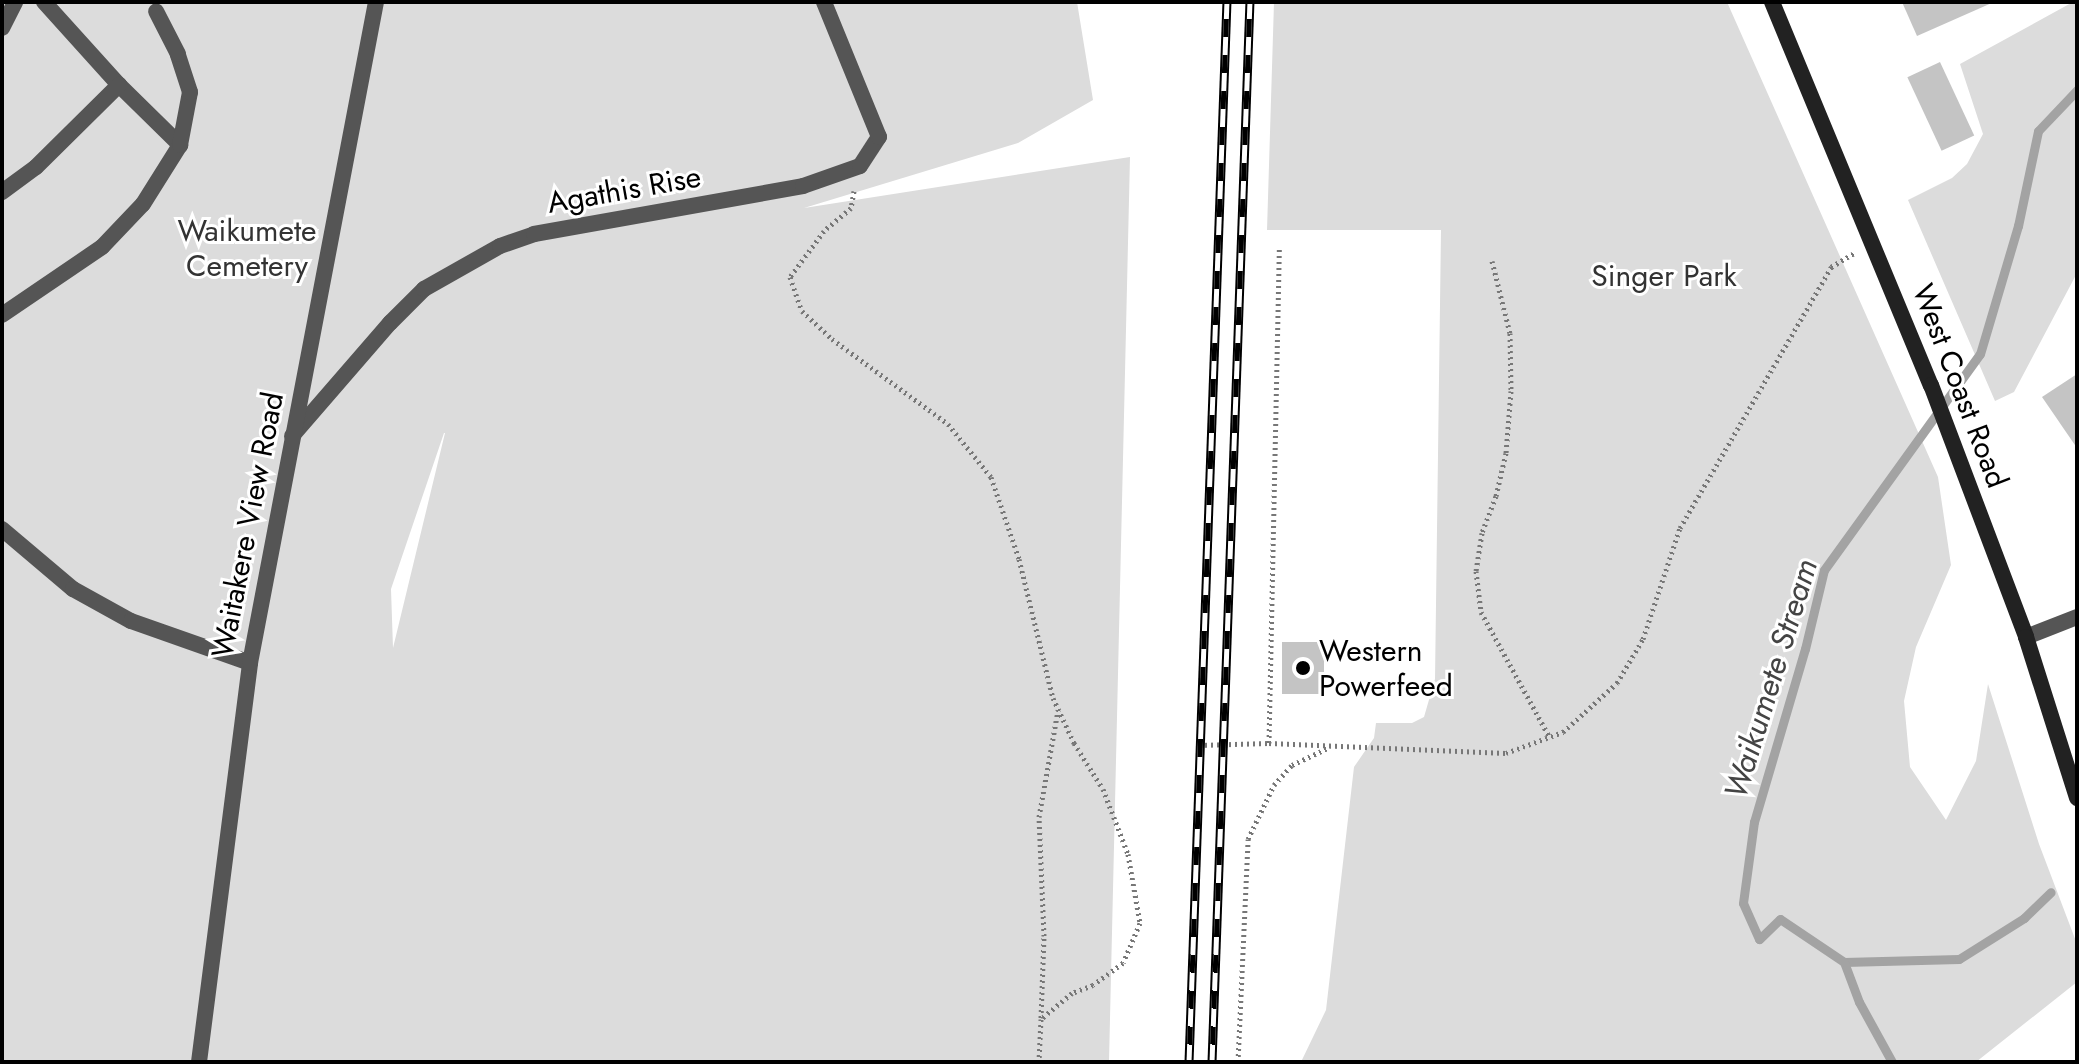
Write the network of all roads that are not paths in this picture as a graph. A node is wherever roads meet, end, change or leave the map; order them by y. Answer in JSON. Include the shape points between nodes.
{"nodes":[{"id":1,"x":15,"y":2,"type":"edge"},
{"id":2,"x":44,"y":2,"type":"edge"},
{"id":3,"x":376,"y":2,"type":"edge"},
{"id":4,"x":824,"y":2,"type":"edge"},
{"id":5,"x":1772,"y":2,"type":"edge"},
{"id":6,"x":156,"y":11,"type":"dead end"},
{"id":7,"x":2,"y":28,"type":"edge"},
{"id":8,"x":119,"y":85,"type":"junction"},
{"id":9,"x":180,"y":145,"type":"junction"},
{"id":10,"x":2,"y":192,"type":"edge"},
{"id":11,"x":2,"y":315,"type":"edge"},
{"id":12,"x":291,"y":438,"type":"junction"},
{"id":13,"x":2,"y":529,"type":"edge"},
{"id":14,"x":2077,"y":617,"type":"edge"},
{"id":15,"x":2026,"y":637,"type":"junction"},
{"id":16,"x":250,"y":663,"type":"junction"},
{"id":17,"x":2077,"y":798,"type":"edge"},
{"id":18,"x":199,"y":1062,"type":"edge"}],
"edges":[{"from":1,"to":7,"type":"street"},
{"from":2,"to":8,"type":"street"},
{"from":3,"to":12,"type":"street","name":"Waitakere View Road"},
{"from":4,"to":12,"type":"street","name":"Agathis Rise","via":[[879,137],[860,166],[803,186],[534,234],[500,246],[424,289]]},
{"from":5,"to":15,"type":"main road","name":"West Coast Road","via":[[1931,385]]},
{"from":6,"to":9,"type":"street","via":[[190,92]]},
{"from":8,"to":9,"type":"street"},
{"from":8,"to":10,"type":"street","via":[[36,167]]},
{"from":9,"to":11,"type":"street","via":[[143,204],[102,247]]},
{"from":12,"to":16,"type":"street","name":"Waitakere View Road"},
{"from":13,"to":16,"type":"street","via":[[73,589],[131,621]]},
{"from":14,"to":15,"type":"street"},
{"from":15,"to":17,"type":"main road","name":"West Coast Road"},
{"from":16,"to":18,"type":"street","name":"Waitakere View Road"}]}
